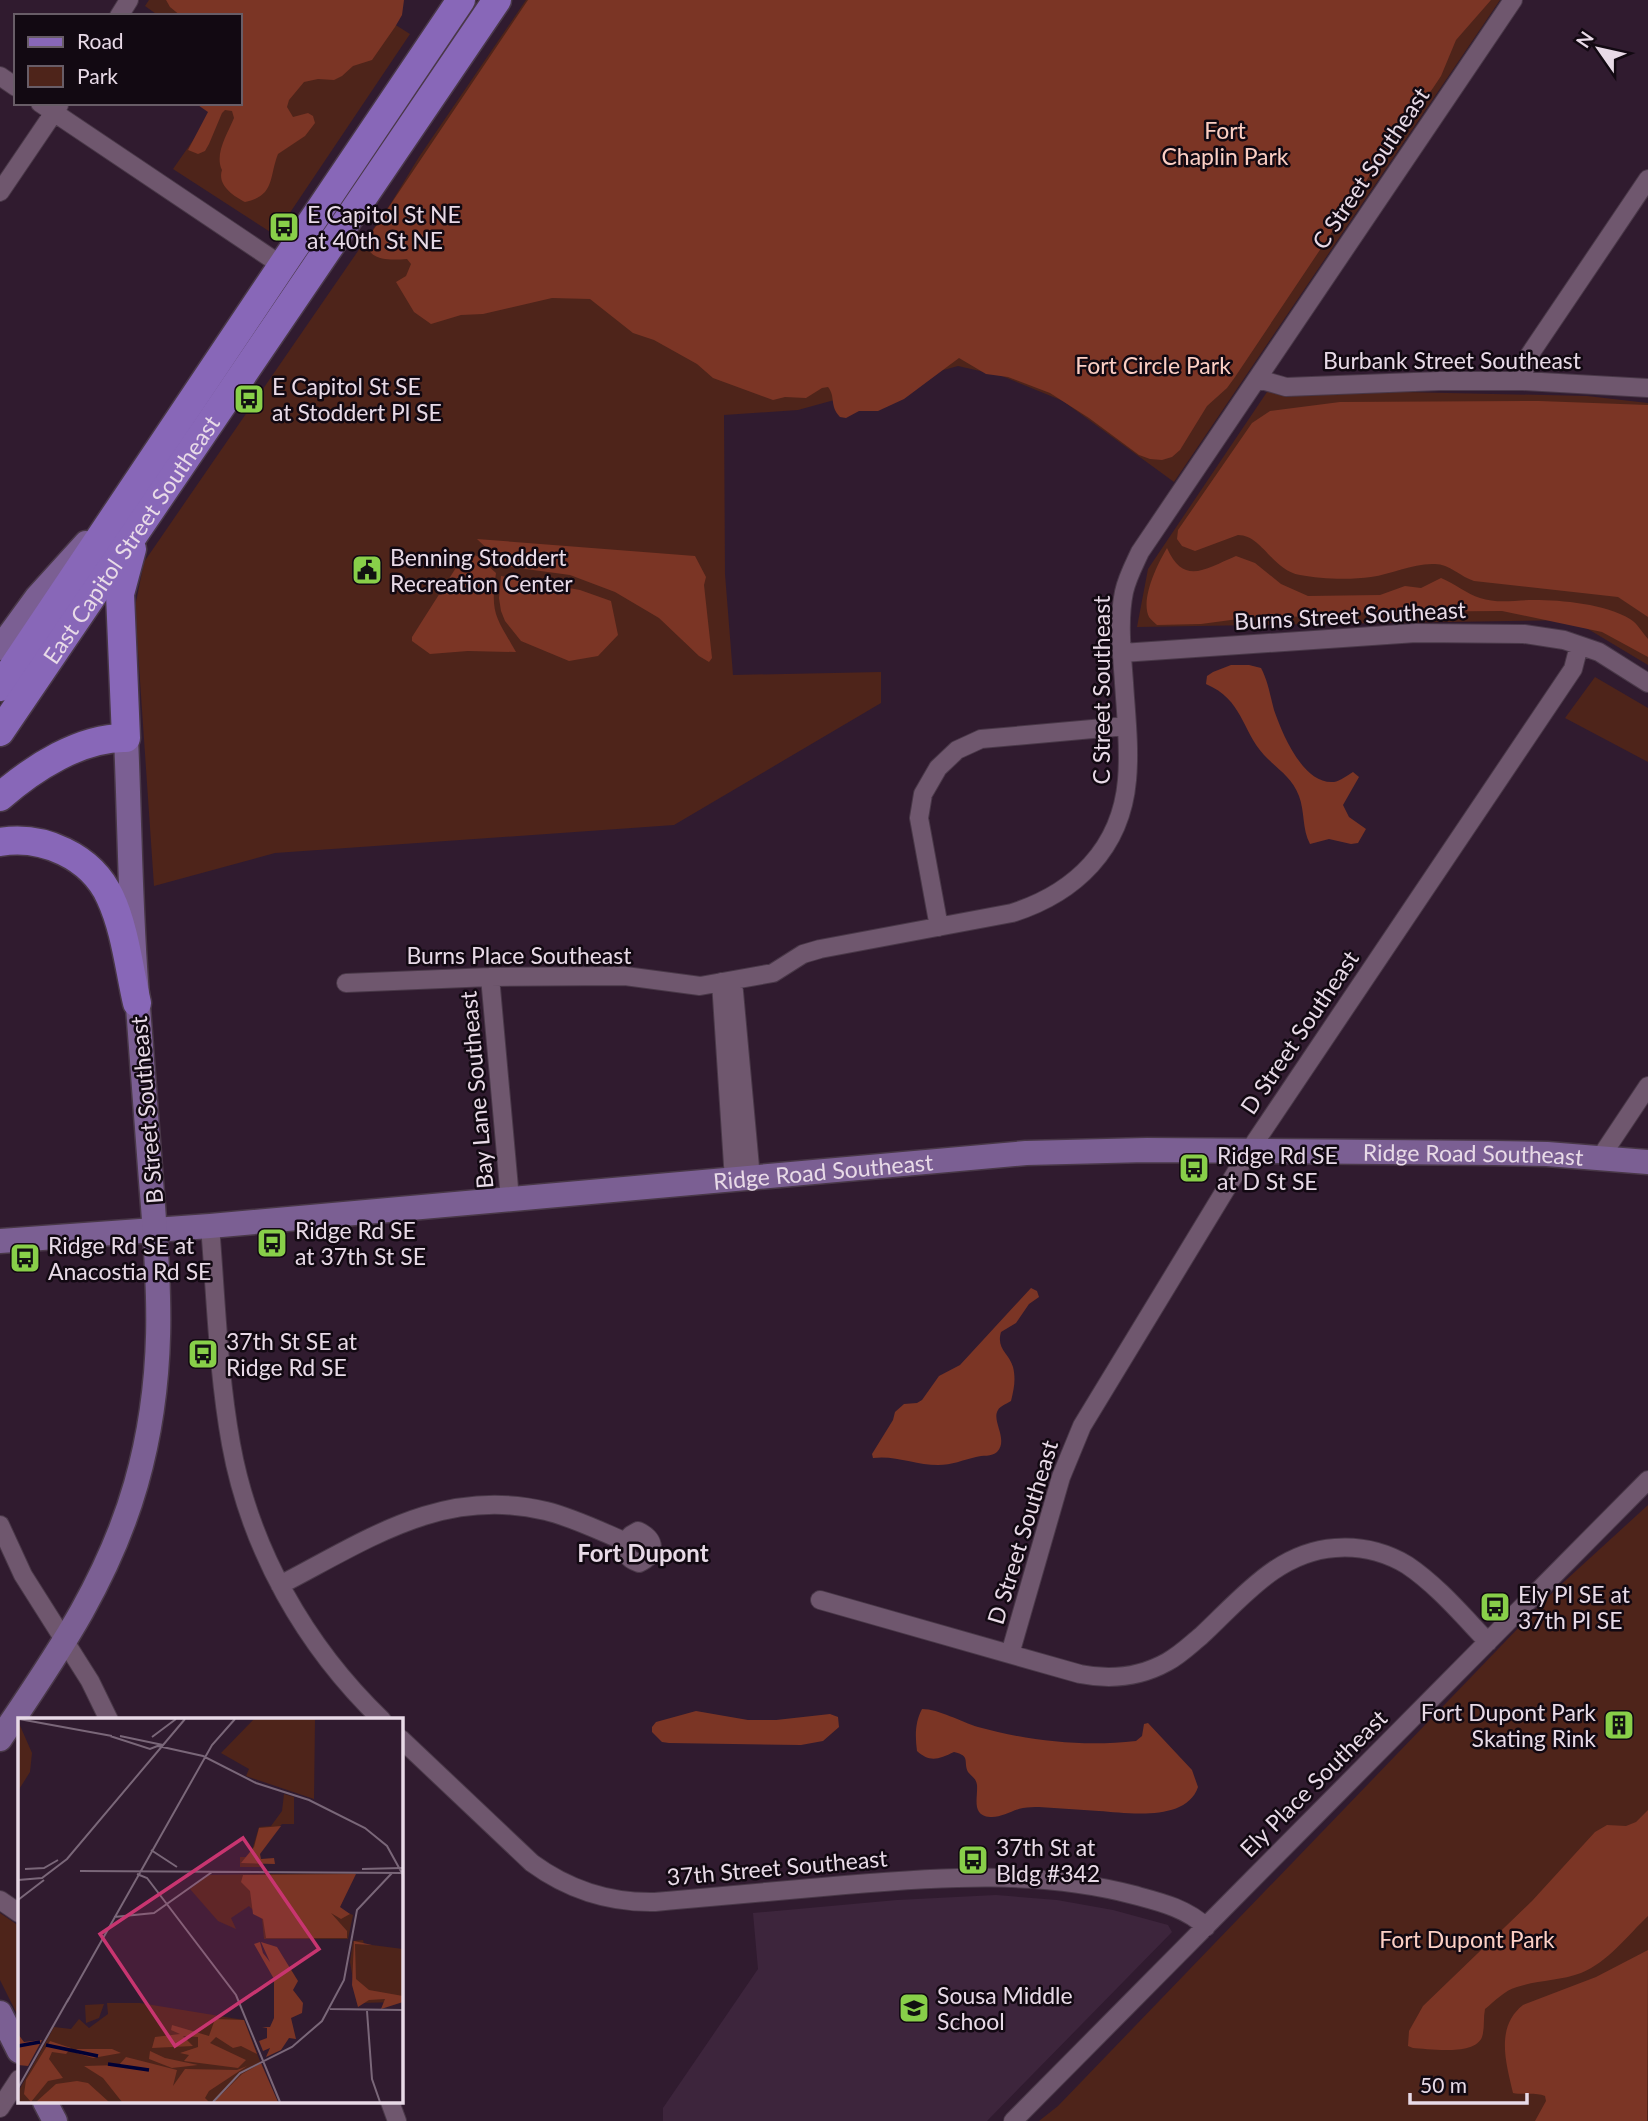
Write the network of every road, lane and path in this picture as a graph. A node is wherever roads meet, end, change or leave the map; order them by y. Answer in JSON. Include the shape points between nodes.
{"nodes":[{"id":1,"x":461,"y":0,"type":"edge"},
{"id":2,"x":497,"y":0,"type":"edge"},
{"id":3,"x":1513,"y":0,"type":"edge"},
{"id":4,"x":51,"y":106,"type":"edge"},
{"id":5,"x":1648,"y":179,"type":"edge"},
{"id":6,"x":0,"y":192,"type":"edge"},
{"id":7,"x":281,"y":265,"type":"junction"},
{"id":8,"x":1258,"y":379,"type":"junction"},
{"id":9,"x":1523,"y":381,"type":"junction"},
{"id":10,"x":1648,"y":388,"type":"edge"},
{"id":11,"x":143,"y":498,"type":"junction"},
{"id":12,"x":1579,"y":646,"type":"junction"},
{"id":13,"x":0,"y":648,"type":"edge"},
{"id":14,"x":1122,"y":653,"type":"junction"},
{"id":15,"x":1648,"y":683,"type":"edge"},
{"id":16,"x":0,"y":687,"type":"edge"},
{"id":17,"x":1126,"y":726,"type":"junction"},
{"id":18,"x":0,"y":732,"type":"edge"},
{"id":19,"x":126,"y":738,"type":"junction"},
{"id":20,"x":0,"y":797,"type":"edge"},
{"id":21,"x":0,"y":842,"type":"edge"},
{"id":22,"x":939,"y":927,"type":"junction"},
{"id":23,"x":490,"y":977,"type":"junction"},
{"id":24,"x":727,"y":982,"type":"junction"},
{"id":25,"x":346,"y":983,"type":"dead end"},
{"id":26,"x":137,"y":1003,"type":"junction"},
{"id":27,"x":1648,"y":1086,"type":"edge"},
{"id":28,"x":1249,"y":1151,"type":"junction"},
{"id":29,"x":1600,"y":1158,"type":"junction"},
{"id":30,"x":1648,"y":1162,"type":"edge"},
{"id":31,"x":742,"y":1179,"type":"junction"},
{"id":32,"x":510,"y":1199,"type":"junction"},
{"id":33,"x":210,"y":1226,"type":"junction"},
{"id":34,"x":155,"y":1230,"type":"junction"},
{"id":35,"x":0,"y":1241,"type":"edge"},
{"id":36,"x":1648,"y":1480,"type":"edge"},
{"id":37,"x":0,"y":1525,"type":"edge"},
{"id":38,"x":626,"y":1542,"type":"dead end"},
{"id":39,"x":280,"y":1585,"type":"junction"},
{"id":40,"x":820,"y":1601,"type":"dead end"},
{"id":41,"x":65,"y":1642,"type":"junction"},
{"id":42,"x":1488,"y":1642,"type":"junction"},
{"id":43,"x":1010,"y":1654,"type":"junction"},
{"id":44,"x":108,"y":1718,"type":"edge"},
{"id":45,"x":380,"y":1718,"type":"edge"},
{"id":46,"x":0,"y":1739,"type":"edge"},
{"id":47,"x":402,"y":1740,"type":"edge"},
{"id":48,"x":0,"y":1900,"type":"edge"},
{"id":49,"x":18,"y":1912,"type":"edge"},
{"id":50,"x":1206,"y":1927,"type":"junction"},
{"id":51,"x":0,"y":2013,"type":"edge"},
{"id":52,"x":0,"y":2031,"type":"edge"},
{"id":53,"x":18,"y":2048,"type":"edge"},
{"id":54,"x":18,"y":2065,"type":"edge"},
{"id":55,"x":18,"y":2081,"type":"edge"},
{"id":56,"x":39,"y":2104,"type":"edge"},
{"id":57,"x":46,"y":2104,"type":"edge"},
{"id":58,"x":391,"y":2104,"type":"edge"},
{"id":59,"x":0,"y":2108,"type":"edge"},
{"id":60,"x":47,"y":2121,"type":"edge"},
{"id":61,"x":55,"y":2121,"type":"edge"},
{"id":62,"x":397,"y":2121,"type":"edge"},
{"id":63,"x":1013,"y":2121,"type":"edge"}],
"edges":[{"from":1,"to":7,"type":"main road"},
{"from":2,"to":11,"type":"main road","name":"East Capitol Street Southeast"},
{"from":3,"to":8,"type":"street","name":"C Street Southeast"},
{"from":4,"to":6,"type":"street"},
{"from":4,"to":7,"type":"street"},
{"from":5,"to":9,"type":"street","via":[[1526,360]]},
{"from":7,"to":11,"type":"main road"},
{"from":8,"to":9,"type":"street","name":"Burbank Street Southeast","via":[[1286,387]]},
{"from":8,"to":14,"type":"street","name":"C Street Southeast","via":[[1133,566],[1124,592]]},
{"from":9,"to":10,"type":"street","name":"Burbank Street Southeast"},
{"from":11,"to":13,"type":"main road","via":[[37,597]]},
{"from":11,"to":16,"type":"main road"},
{"from":11,"to":18,"type":"main road","name":"East Capitol Street Southeast"},
{"from":11,"to":19,"type":"main road","via":[[120,594]]},
{"from":12,"to":14,"type":"street","name":"Burns Street Southeast","via":[[1524,634],[1416,633]]},
{"from":12,"to":15,"type":"street","name":"Burns Street Southeast","via":[[1599,652]]},
{"from":12,"to":28,"type":"street","name":"D Street Southeast","via":[[1573,669]]},
{"from":14,"to":17,"type":"street","name":"C Street Southeast"},
{"from":17,"to":22,"type":"street","name":"C Street Southeast","via":[[1124,799],[1112,834],[1089,867],[1034,906]]},
{"from":17,"to":22,"type":"street","via":[[981,739],[957,750],[939,768],[923,794],[919,818]]},
{"from":19,"to":20,"type":"main road","via":[[103,740],[65,754]]},
{"from":19,"to":26,"type":"main road","name":"B Street Southeast"},
{"from":21,"to":26,"type":"main road","via":[[29,840],[48,845],[78,860],[96,877],[117,918]]},
{"from":22,"to":24,"type":"street","name":"C Street Southeast","via":[[811,951],[772,973]]},
{"from":23,"to":24,"type":"street","name":"Burns Place Southeast","via":[[625,976],[700,986]]},
{"from":23,"to":25,"type":"street","name":"Burns Place Southeast"},
{"from":23,"to":32,"type":"street","name":"Bay Lane Southeast"},
{"from":24,"to":31,"type":"street"},
{"from":26,"to":34,"type":"main road","name":"B Street Southeast"},
{"from":27,"to":29,"type":"street"},
{"from":28,"to":29,"type":"main road","name":"Ridge Road Southeast"},
{"from":28,"to":31,"type":"main road","name":"Ridge Road Southeast","via":[[1026,1153]]},
{"from":28,"to":43,"type":"street","name":"D Street Southeast","via":[[1073,1446]]},
{"from":29,"to":30,"type":"main road","name":"Ridge Road Southeast"},
{"from":31,"to":32,"type":"main road","name":"Ridge Road Southeast"},
{"from":32,"to":33,"type":"main road","name":"Ridge Road Southeast"},
{"from":33,"to":34,"type":"main road","name":"Ridge Road Southeast"},
{"from":33,"to":39,"type":"street","via":[[231,1446],[257,1534]]},
{"from":34,"to":35,"type":"main road","name":"Ridge Road Southeast"},
{"from":34,"to":41,"type":"main road","name":"B Street Southeast","via":[[160,1313],[150,1431],[113,1553]]},
{"from":36,"to":42,"type":"street","name":"Ely Place Southeast"},
{"from":37,"to":41,"type":"street","via":[[23,1575]]},
{"from":38,"to":39,"type":"street","via":[[548,1511],[498,1504],[464,1506],[412,1518]]},
{"from":39,"to":45,"type":"street","via":[[316,1646]]},
{"from":40,"to":43,"type":"street"},
{"from":41,"to":44,"type":"street"},
{"from":41,"to":46,"type":"main road","name":"B Street Southeast"},
{"from":42,"to":43,"type":"street","via":[[1406,1565],[1379,1552],[1342,1547],[1306,1553],[1272,1569],[1186,1649],[1146,1671],[1125,1677],[1091,1676]]},
{"from":42,"to":50,"type":"street","name":"Ely Place Southeast"},
{"from":47,"to":50,"type":"street","name":"37th Street Southeast","via":[[532,1863],[553,1878],[602,1897],[655,1902],[908,1880],[1012,1877],[1128,1893],[1183,1910]]},
{"from":48,"to":49,"type":"street"},
{"from":50,"to":63,"type":"street","name":"Ely Place Southeast"},
{"from":51,"to":53,"type":"main road"},
{"from":52,"to":54,"type":"main road"},
{"from":55,"to":59,"type":"street"},
{"from":56,"to":60,"type":"main road"},
{"from":57,"to":61,"type":"main road"},
{"from":58,"to":62,"type":"street"}]}
